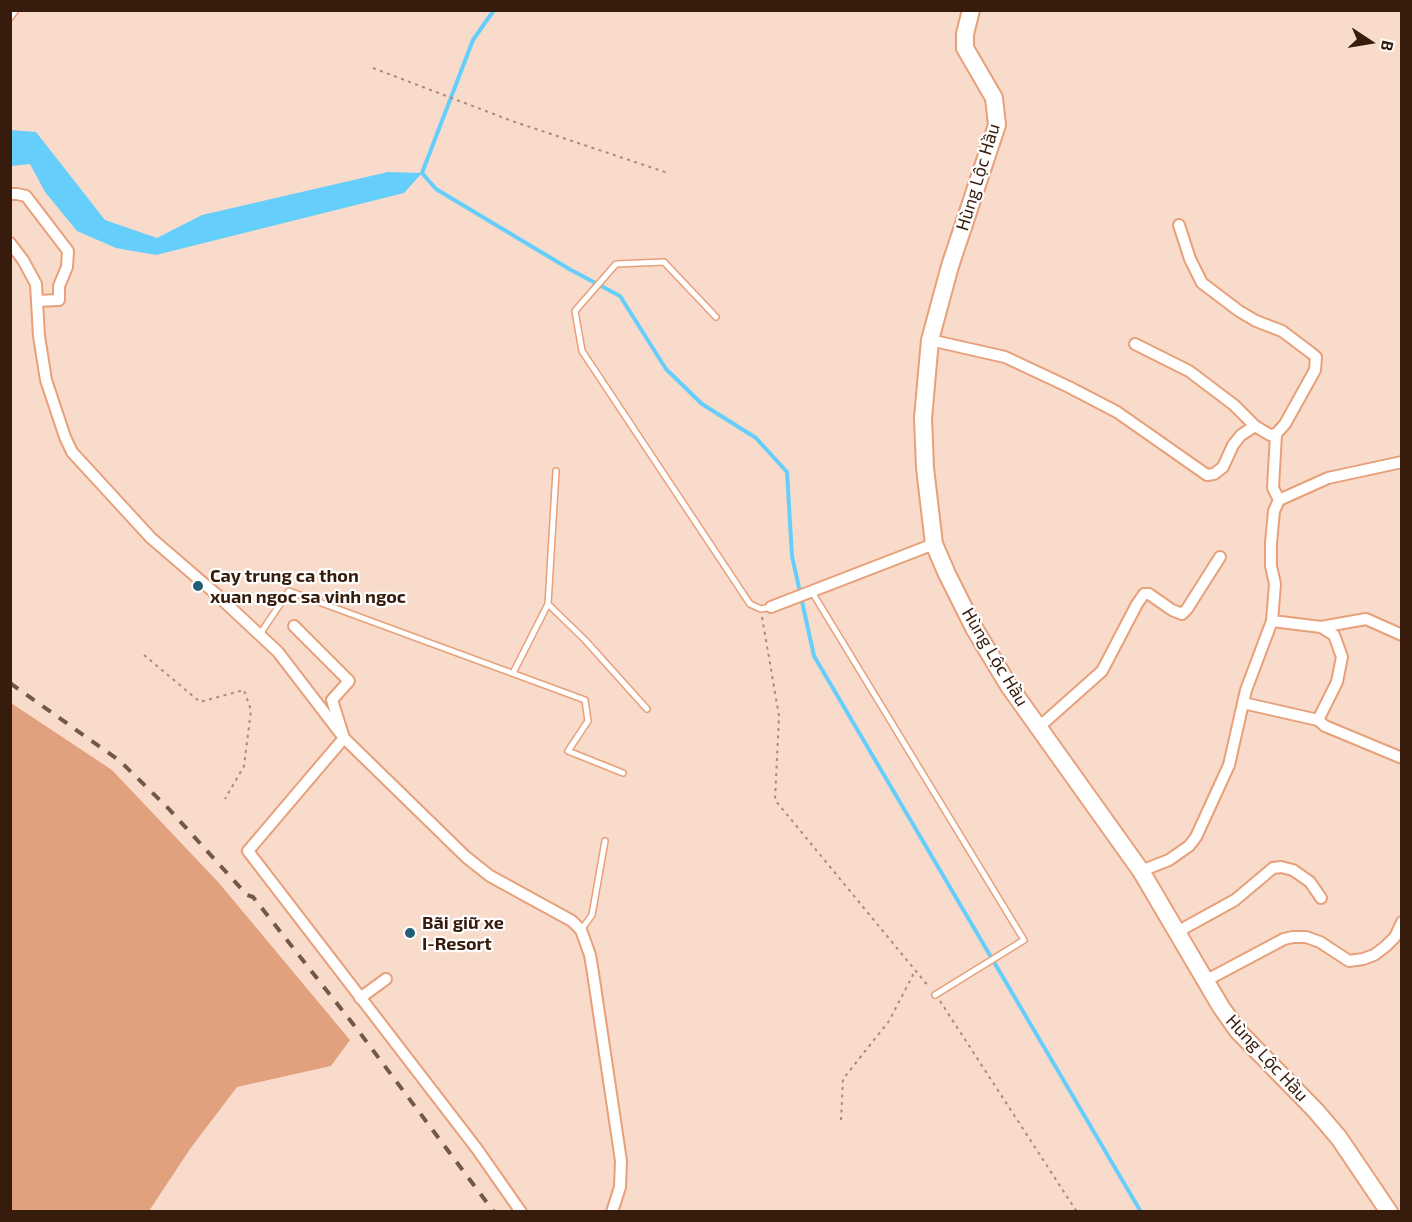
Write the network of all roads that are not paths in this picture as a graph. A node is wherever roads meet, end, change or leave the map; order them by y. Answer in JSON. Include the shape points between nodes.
{"nodes":[{"id":1,"x":16,"y":10,"type":"edge"},
{"id":2,"x":971,"y":10,"type":"edge"},
{"id":3,"x":10,"y":18,"type":"edge"},
{"id":4,"x":10,"y":194,"type":"edge"},
{"id":5,"x":1179,"y":225,"type":"dead end"},
{"id":6,"x":10,"y":243,"type":"edge"},
{"id":7,"x":37,"y":301,"type":"junction"},
{"id":8,"x":716,"y":317,"type":"dead end"},
{"id":9,"x":930,"y":340,"type":"junction"},
{"id":10,"x":1135,"y":344,"type":"dead end"},
{"id":11,"x":1255,"y":426,"type":"junction"},
{"id":12,"x":1276,"y":434,"type":"junction"},
{"id":13,"x":1401,"y":462,"type":"edge"},
{"id":14,"x":556,"y":471,"type":"dead end"},
{"id":15,"x":1279,"y":500,"type":"junction"},
{"id":16,"x":934,"y":544,"type":"junction"},
{"id":17,"x":1220,"y":557,"type":"dead end"},
{"id":18,"x":812,"y":590,"type":"junction"},
{"id":19,"x":548,"y":604,"type":"junction"},
{"id":20,"x":766,"y":608,"type":"joint"},
{"id":21,"x":1272,"y":621,"type":"junction"},
{"id":22,"x":294,"y":626,"type":"dead end"},
{"id":23,"x":1321,"y":627,"type":"junction"},
{"id":24,"x":261,"y":634,"type":"junction"},
{"id":25,"x":1401,"y":634,"type":"edge"},
{"id":26,"x":513,"y":673,"type":"junction"},
{"id":27,"x":1243,"y":703,"type":"junction"},
{"id":28,"x":647,"y":709,"type":"dead end"},
{"id":29,"x":1317,"y":720,"type":"junction"},
{"id":30,"x":1039,"y":727,"type":"junction"},
{"id":31,"x":344,"y":738,"type":"junction"},
{"id":32,"x":1400,"y":754,"type":"edge"},
{"id":33,"x":623,"y":773,"type":"dead end"},
{"id":34,"x":604,"y":841,"type":"dead end"},
{"id":35,"x":1141,"y":871,"type":"junction"},
{"id":36,"x":1321,"y":898,"type":"dead end"},
{"id":37,"x":1401,"y":922,"type":"edge"},
{"id":38,"x":581,"y":930,"type":"junction"},
{"id":39,"x":1177,"y":932,"type":"junction"},
{"id":40,"x":386,"y":979,"type":"dead end"},
{"id":41,"x":1207,"y":980,"type":"junction"},
{"id":42,"x":936,"y":995,"type":"road end"},
{"id":43,"x":360,"y":998,"type":"junction"},
{"id":44,"x":521,"y":1212,"type":"edge"},
{"id":45,"x":612,"y":1212,"type":"edge"},
{"id":46,"x":1389,"y":1212,"type":"edge"}],
"edges":[{"from":1,"to":3,"type":"lane"},
{"from":2,"to":9,"type":"street","name":"Hùng Lộc Hầu","via":[[965,48],[994,98],[997,124]]},
{"from":4,"to":7,"type":"street","via":[[26,196],[68,251],[59,300]]},
{"from":5,"to":12,"type":"street","via":[[1196,274],[1207,289],[1256,321],[1282,331],[1316,357],[1315,370]]},
{"from":6,"to":7,"type":"street","via":[[36,284]]},
{"from":7,"to":24,"type":"street","via":[[46,380],[72,452],[151,538]]},
{"from":8,"to":20,"type":"lane","via":[[664,262],[616,264],[575,311],[582,351],[750,604]]},
{"from":9,"to":11,"type":"street","via":[[1005,357],[1069,387],[1117,412],[1207,474],[1222,467],[1237,440]]},
{"from":9,"to":16,"type":"street","name":"Hùng Lộc Hầu","via":[[923,418]]},
{"from":10,"to":11,"type":"street","via":[[1196,375]]},
{"from":11,"to":12,"type":"street","via":[[1270,435]]},
{"from":12,"to":15,"type":"street","via":[[1273,488]]},
{"from":13,"to":15,"type":"street","via":[[1328,478]]},
{"from":14,"to":19,"type":"lane"},
{"from":15,"to":21,"type":"street","via":[[1271,543],[1275,584]]},
{"from":16,"to":18,"type":"street"},
{"from":16,"to":30,"type":"street","name":"Hùng Lộc Hầu","via":[[974,628]]},
{"from":17,"to":30,"type":"street","via":[[1182,614],[1144,594],[1102,671]]},
{"from":18,"to":20,"type":"street"},
{"from":18,"to":42,"type":"lane","via":[[1024,940]]},
{"from":19,"to":26,"type":"lane"},
{"from":19,"to":28,"type":"lane"},
{"from":21,"to":23,"type":"street"},
{"from":21,"to":27,"type":"street"},
{"from":22,"to":31,"type":"street","via":[[349,681],[332,700]]},
{"from":23,"to":25,"type":"street","via":[[1366,619]]},
{"from":23,"to":29,"type":"street","via":[[1334,635],[1342,657],[1337,682]]},
{"from":24,"to":26,"type":"lane","via":[[289,591]]},
{"from":24,"to":31,"type":"street"},
{"from":26,"to":33,"type":"lane","via":[[585,700],[588,722],[568,751]]},
{"from":27,"to":29,"type":"street"},
{"from":27,"to":35,"type":"street","via":[[1229,765],[1196,837],[1181,853]]},
{"from":29,"to":32,"type":"street"},
{"from":30,"to":35,"type":"street","name":"Hùng Lộc Hầu"},
{"from":31,"to":38,"type":"street","via":[[490,876],[572,921]]},
{"from":31,"to":43,"type":"street","via":[[248,851]]},
{"from":34,"to":38,"type":"lane","via":[[592,915]]},
{"from":35,"to":39,"type":"street","name":"Hùng Lộc Hầu"},
{"from":36,"to":39,"type":"street","via":[[1310,882],[1293,870],[1273,868],[1235,900]]},
{"from":37,"to":41,"type":"street","via":[[1386,946],[1363,959],[1348,961],[1320,942],[1293,937]]},
{"from":38,"to":45,"type":"street","via":[[590,955],[621,1161],[620,1187]]},
{"from":39,"to":41,"type":"street","name":"Hùng Lộc Hầu"},
{"from":40,"to":43,"type":"street"},
{"from":41,"to":46,"type":"street","name":"Hùng Lộc Hầu","via":[[1238,1031],[1339,1138]]},
{"from":43,"to":44,"type":"street"}]}
